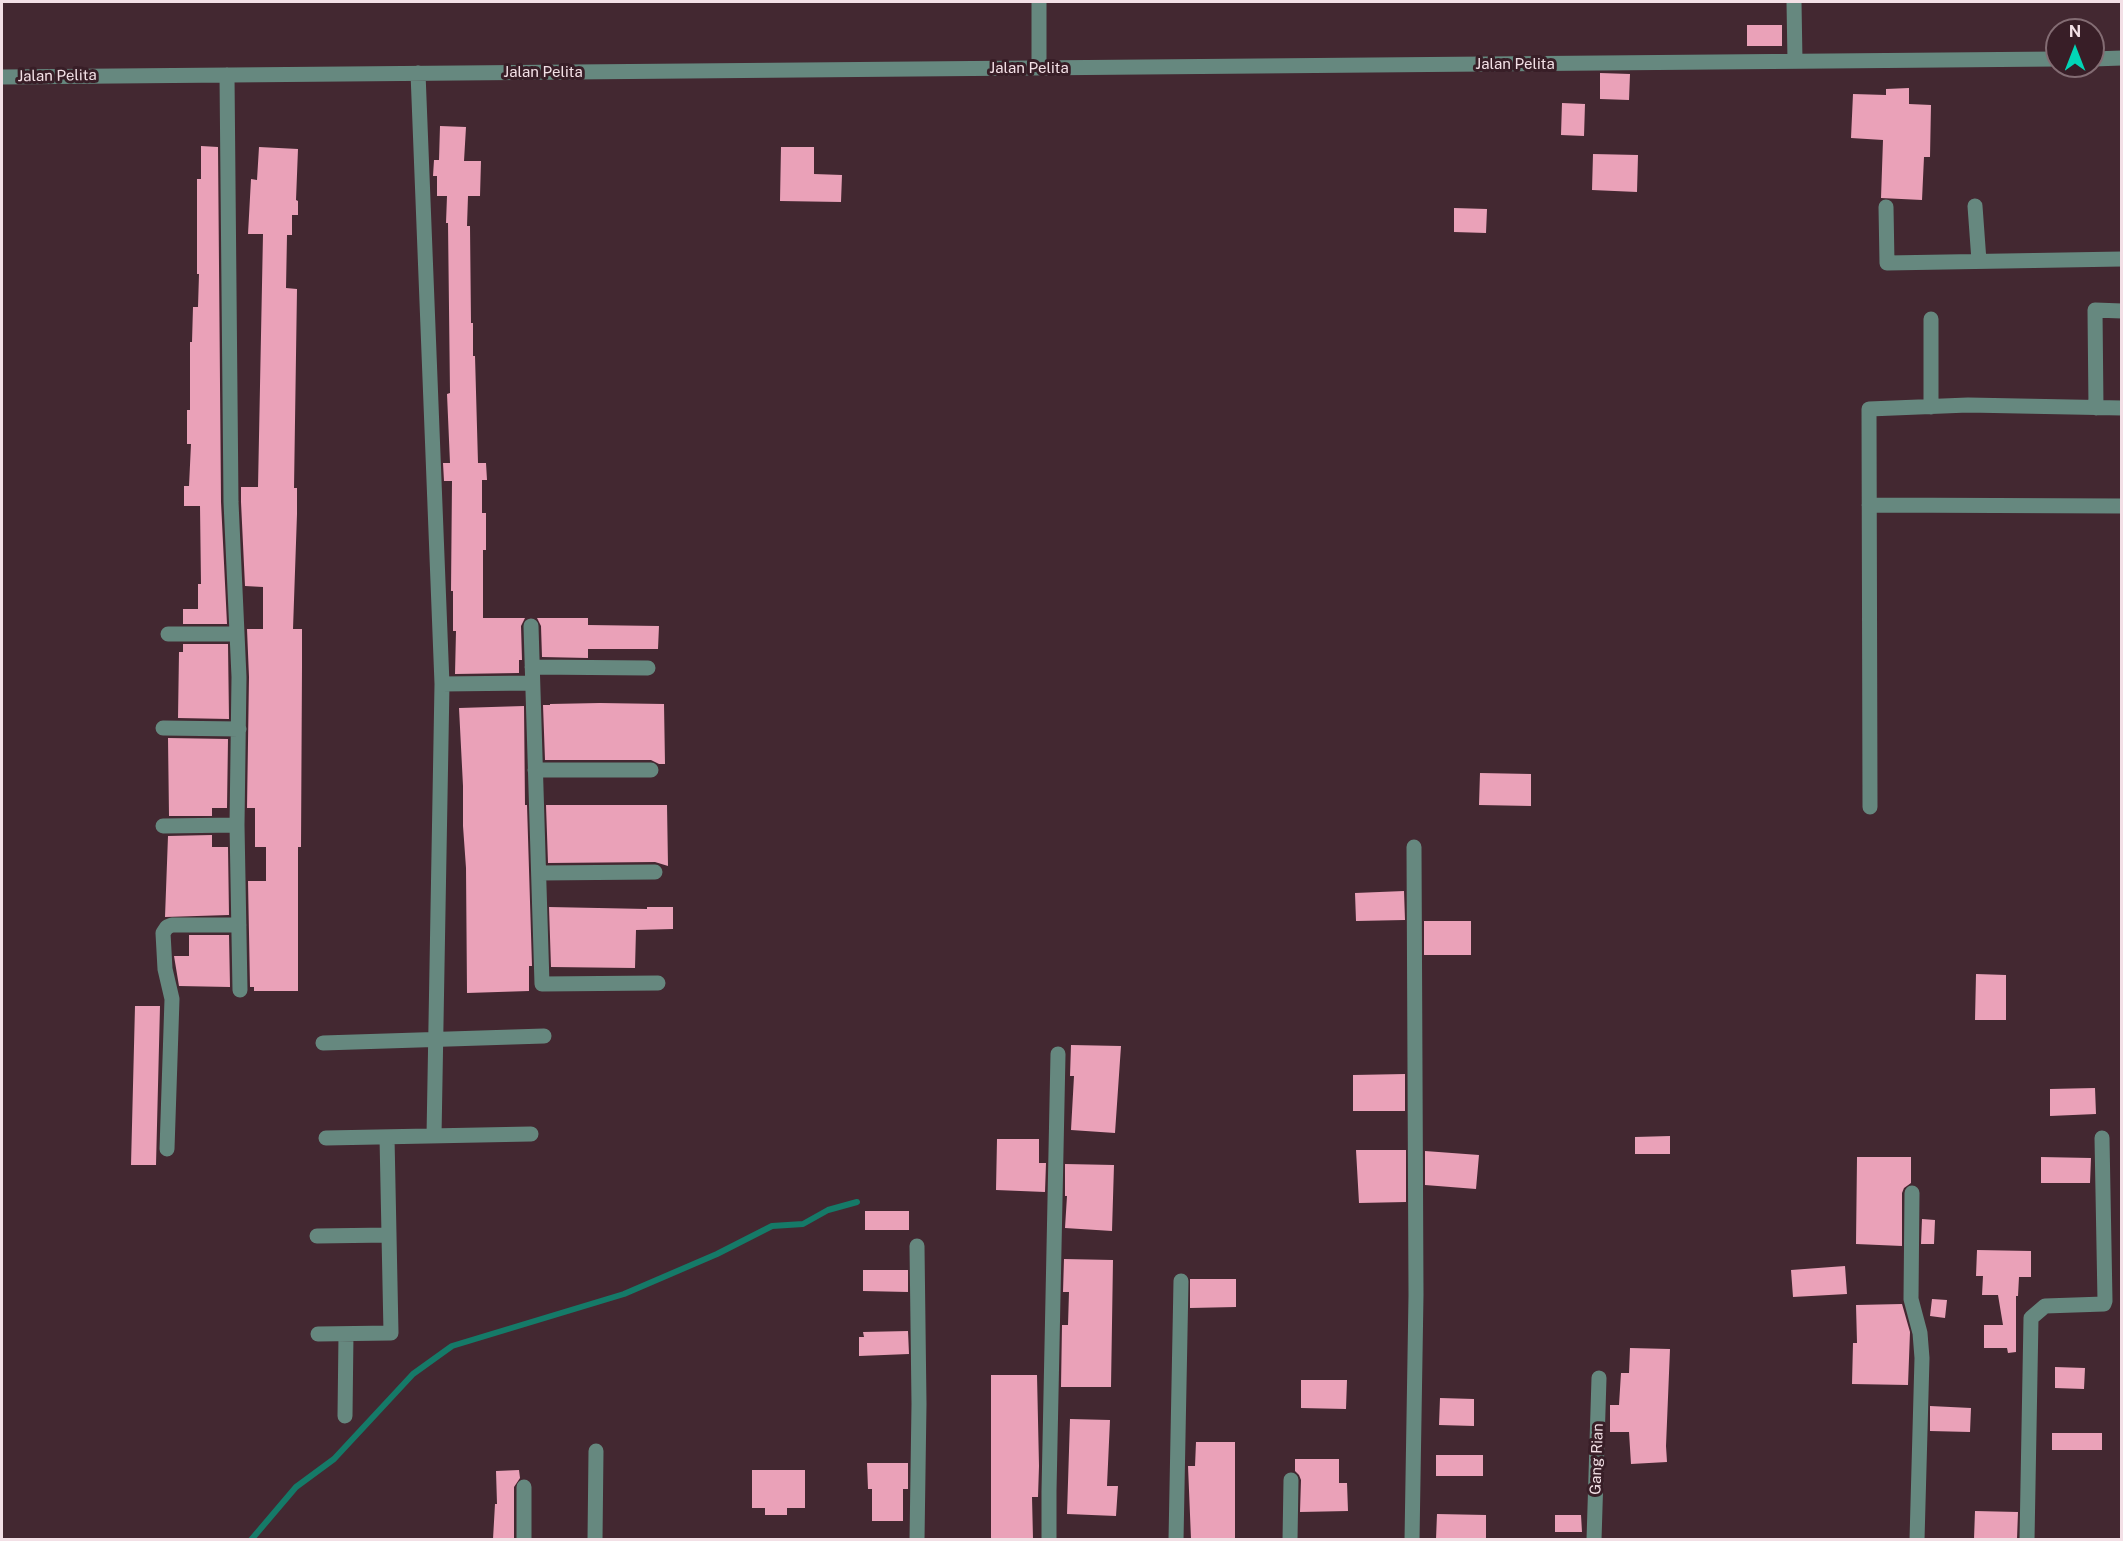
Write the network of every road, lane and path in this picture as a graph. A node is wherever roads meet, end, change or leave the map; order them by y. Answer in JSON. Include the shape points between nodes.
{"nodes":[{"id":1,"x":1039,"y":2,"type":"edge"},
{"id":2,"x":1794,"y":2,"type":"edge"},
{"id":3,"x":2105,"y":58,"type":"edge"},
{"id":4,"x":2121,"y":58,"type":"edge"},
{"id":5,"x":2045,"y":59,"type":"edge"},
{"id":6,"x":1794,"y":61,"type":"junction"},
{"id":7,"x":1039,"y":68,"type":"junction"},
{"id":8,"x":418,"y":73,"type":"junction"},
{"id":9,"x":227,"y":75,"type":"junction"},
{"id":10,"x":2,"y":77,"type":"edge"},
{"id":11,"x":1975,"y":206,"type":"dead end"},
{"id":12,"x":1886,"y":207,"type":"dead end"},
{"id":13,"x":2121,"y":259,"type":"edge"},
{"id":14,"x":1979,"y":261,"type":"junction"},
{"id":15,"x":2121,"y":311,"type":"edge"},
{"id":16,"x":1931,"y":319,"type":"dead end"},
{"id":17,"x":1931,"y":407,"type":"junction"},
{"id":18,"x":2096,"y":408,"type":"junction"},
{"id":19,"x":2121,"y":408,"type":"edge"},
{"id":20,"x":1869,"y":505,"type":"junction"},
{"id":21,"x":2121,"y":506,"type":"edge"},
{"id":22,"x":531,"y":626,"type":"dead end"},
{"id":23,"x":168,"y":634,"type":"dead end"},
{"id":24,"x":237,"y":634,"type":"junction"},
{"id":25,"x":532,"y":667,"type":"junction"},
{"id":26,"x":648,"y":668,"type":"dead end"},
{"id":27,"x":532,"y":683,"type":"junction"},
{"id":28,"x":442,"y":684,"type":"junction"},
{"id":29,"x":163,"y":728,"type":"dead end"},
{"id":30,"x":239,"y":729,"type":"junction"},
{"id":31,"x":535,"y":770,"type":"junction"},
{"id":32,"x":651,"y":770,"type":"dead end"},
{"id":33,"x":1870,"y":807,"type":"dead end"},
{"id":34,"x":237,"y":825,"type":"junction"},
{"id":35,"x":163,"y":826,"type":"dead end"},
{"id":36,"x":1414,"y":847,"type":"dead end"},
{"id":37,"x":655,"y":872,"type":"dead end"},
{"id":38,"x":539,"y":873,"type":"junction"},
{"id":39,"x":239,"y":925,"type":"junction"},
{"id":40,"x":658,"y":983,"type":"dead end"},
{"id":41,"x":240,"y":990,"type":"dead end"},
{"id":42,"x":544,"y":1036,"type":"dead end"},
{"id":43,"x":436,"y":1040,"type":"junction"},
{"id":44,"x":323,"y":1043,"type":"dead end"},
{"id":45,"x":1058,"y":1054,"type":"dead end"},
{"id":46,"x":531,"y":1134,"type":"dead end"},
{"id":47,"x":434,"y":1136,"type":"junction"},
{"id":48,"x":387,"y":1137,"type":"junction"},
{"id":49,"x":326,"y":1138,"type":"dead end"},
{"id":50,"x":2102,"y":1138,"type":"dead end"},
{"id":51,"x":167,"y":1149,"type":"dead end"},
{"id":52,"x":1912,"y":1193,"type":"dead end"},
{"id":53,"x":389,"y":1235,"type":"junction"},
{"id":54,"x":317,"y":1236,"type":"dead end"},
{"id":55,"x":916,"y":1246,"type":"dead end"},
{"id":56,"x":1181,"y":1281,"type":"dead end"},
{"id":57,"x":318,"y":1334,"type":"dead end"},
{"id":58,"x":346,"y":1334,"type":"junction"},
{"id":59,"x":1599,"y":1378,"type":"dead end"},
{"id":60,"x":345,"y":1416,"type":"dead end"},
{"id":61,"x":596,"y":1451,"type":"dead end"},
{"id":62,"x":1291,"y":1480,"type":"dead end"},
{"id":63,"x":524,"y":1487,"type":"dead end"},
{"id":64,"x":524,"y":1539,"type":"edge"},
{"id":65,"x":595,"y":1539,"type":"edge"},
{"id":66,"x":917,"y":1539,"type":"edge"},
{"id":67,"x":1049,"y":1539,"type":"edge"},
{"id":68,"x":1176,"y":1539,"type":"edge"},
{"id":69,"x":1290,"y":1539,"type":"edge"},
{"id":70,"x":1412,"y":1539,"type":"edge"},
{"id":71,"x":1594,"y":1539,"type":"edge"},
{"id":72,"x":1917,"y":1539,"type":"edge"},
{"id":73,"x":2027,"y":1539,"type":"edge"}],
"edges":[{"from":1,"to":7,"type":"street"},
{"from":2,"to":6,"type":"street"},
{"from":3,"to":4,"type":"street"},
{"from":5,"to":6,"type":"street","name":"Jalan Pelita"},
{"from":6,"to":7,"type":"street","name":"Jalan Pelita"},
{"from":7,"to":8,"type":"street","name":"Jalan Pelita"},
{"from":8,"to":9,"type":"street","name":"Jalan Pelita"},
{"from":8,"to":28,"type":"street"},
{"from":9,"to":10,"type":"street","name":"Jalan Pelita"},
{"from":9,"to":24,"type":"street","via":[[231,502]]},
{"from":11,"to":14,"type":"street"},
{"from":12,"to":14,"type":"street","via":[[1887,263]]},
{"from":13,"to":14,"type":"street"},
{"from":15,"to":18,"type":"street","via":[[2095,310]]},
{"from":16,"to":17,"type":"street"},
{"from":17,"to":18,"type":"street"},
{"from":17,"to":20,"type":"street","via":[[1869,409]]},
{"from":18,"to":19,"type":"street"},
{"from":20,"to":21,"type":"street"},
{"from":20,"to":33,"type":"street"},
{"from":22,"to":25,"type":"street"},
{"from":23,"to":24,"type":"street"},
{"from":24,"to":30,"type":"street"},
{"from":25,"to":26,"type":"street"},
{"from":25,"to":27,"type":"street"},
{"from":27,"to":28,"type":"street"},
{"from":27,"to":31,"type":"street"},
{"from":28,"to":43,"type":"street"},
{"from":29,"to":30,"type":"street"},
{"from":30,"to":34,"type":"street"},
{"from":31,"to":32,"type":"street"},
{"from":31,"to":38,"type":"street"},
{"from":34,"to":35,"type":"street"},
{"from":34,"to":39,"type":"street"},
{"from":36,"to":70,"type":"street","via":[[1416,1295]]},
{"from":37,"to":38,"type":"street"},
{"from":38,"to":40,"type":"street","via":[[542,984]]},
{"from":39,"to":41,"type":"street"},
{"from":39,"to":51,"type":"street","via":[[172,925],[163,933],[172,999]]},
{"from":42,"to":43,"type":"street"},
{"from":43,"to":44,"type":"street"},
{"from":43,"to":47,"type":"street"},
{"from":45,"to":67,"type":"street"},
{"from":46,"to":47,"type":"street"},
{"from":47,"to":48,"type":"street"},
{"from":48,"to":49,"type":"street"},
{"from":48,"to":53,"type":"street"},
{"from":50,"to":73,"type":"street","via":[[2104,1304],[2045,1306],[2031,1318]]},
{"from":52,"to":72,"type":"street","via":[[1911,1299],[1922,1358]]},
{"from":53,"to":54,"type":"street"},
{"from":53,"to":58,"type":"street","via":[[391,1333]]},
{"from":55,"to":66,"type":"street"},
{"from":56,"to":68,"type":"street"},
{"from":57,"to":58,"type":"street"},
{"from":58,"to":60,"type":"street"},
{"from":59,"to":71,"type":"street","name":"Gang Rian"},
{"from":61,"to":65,"type":"street"},
{"from":62,"to":69,"type":"street"},
{"from":63,"to":64,"type":"street"}]}
